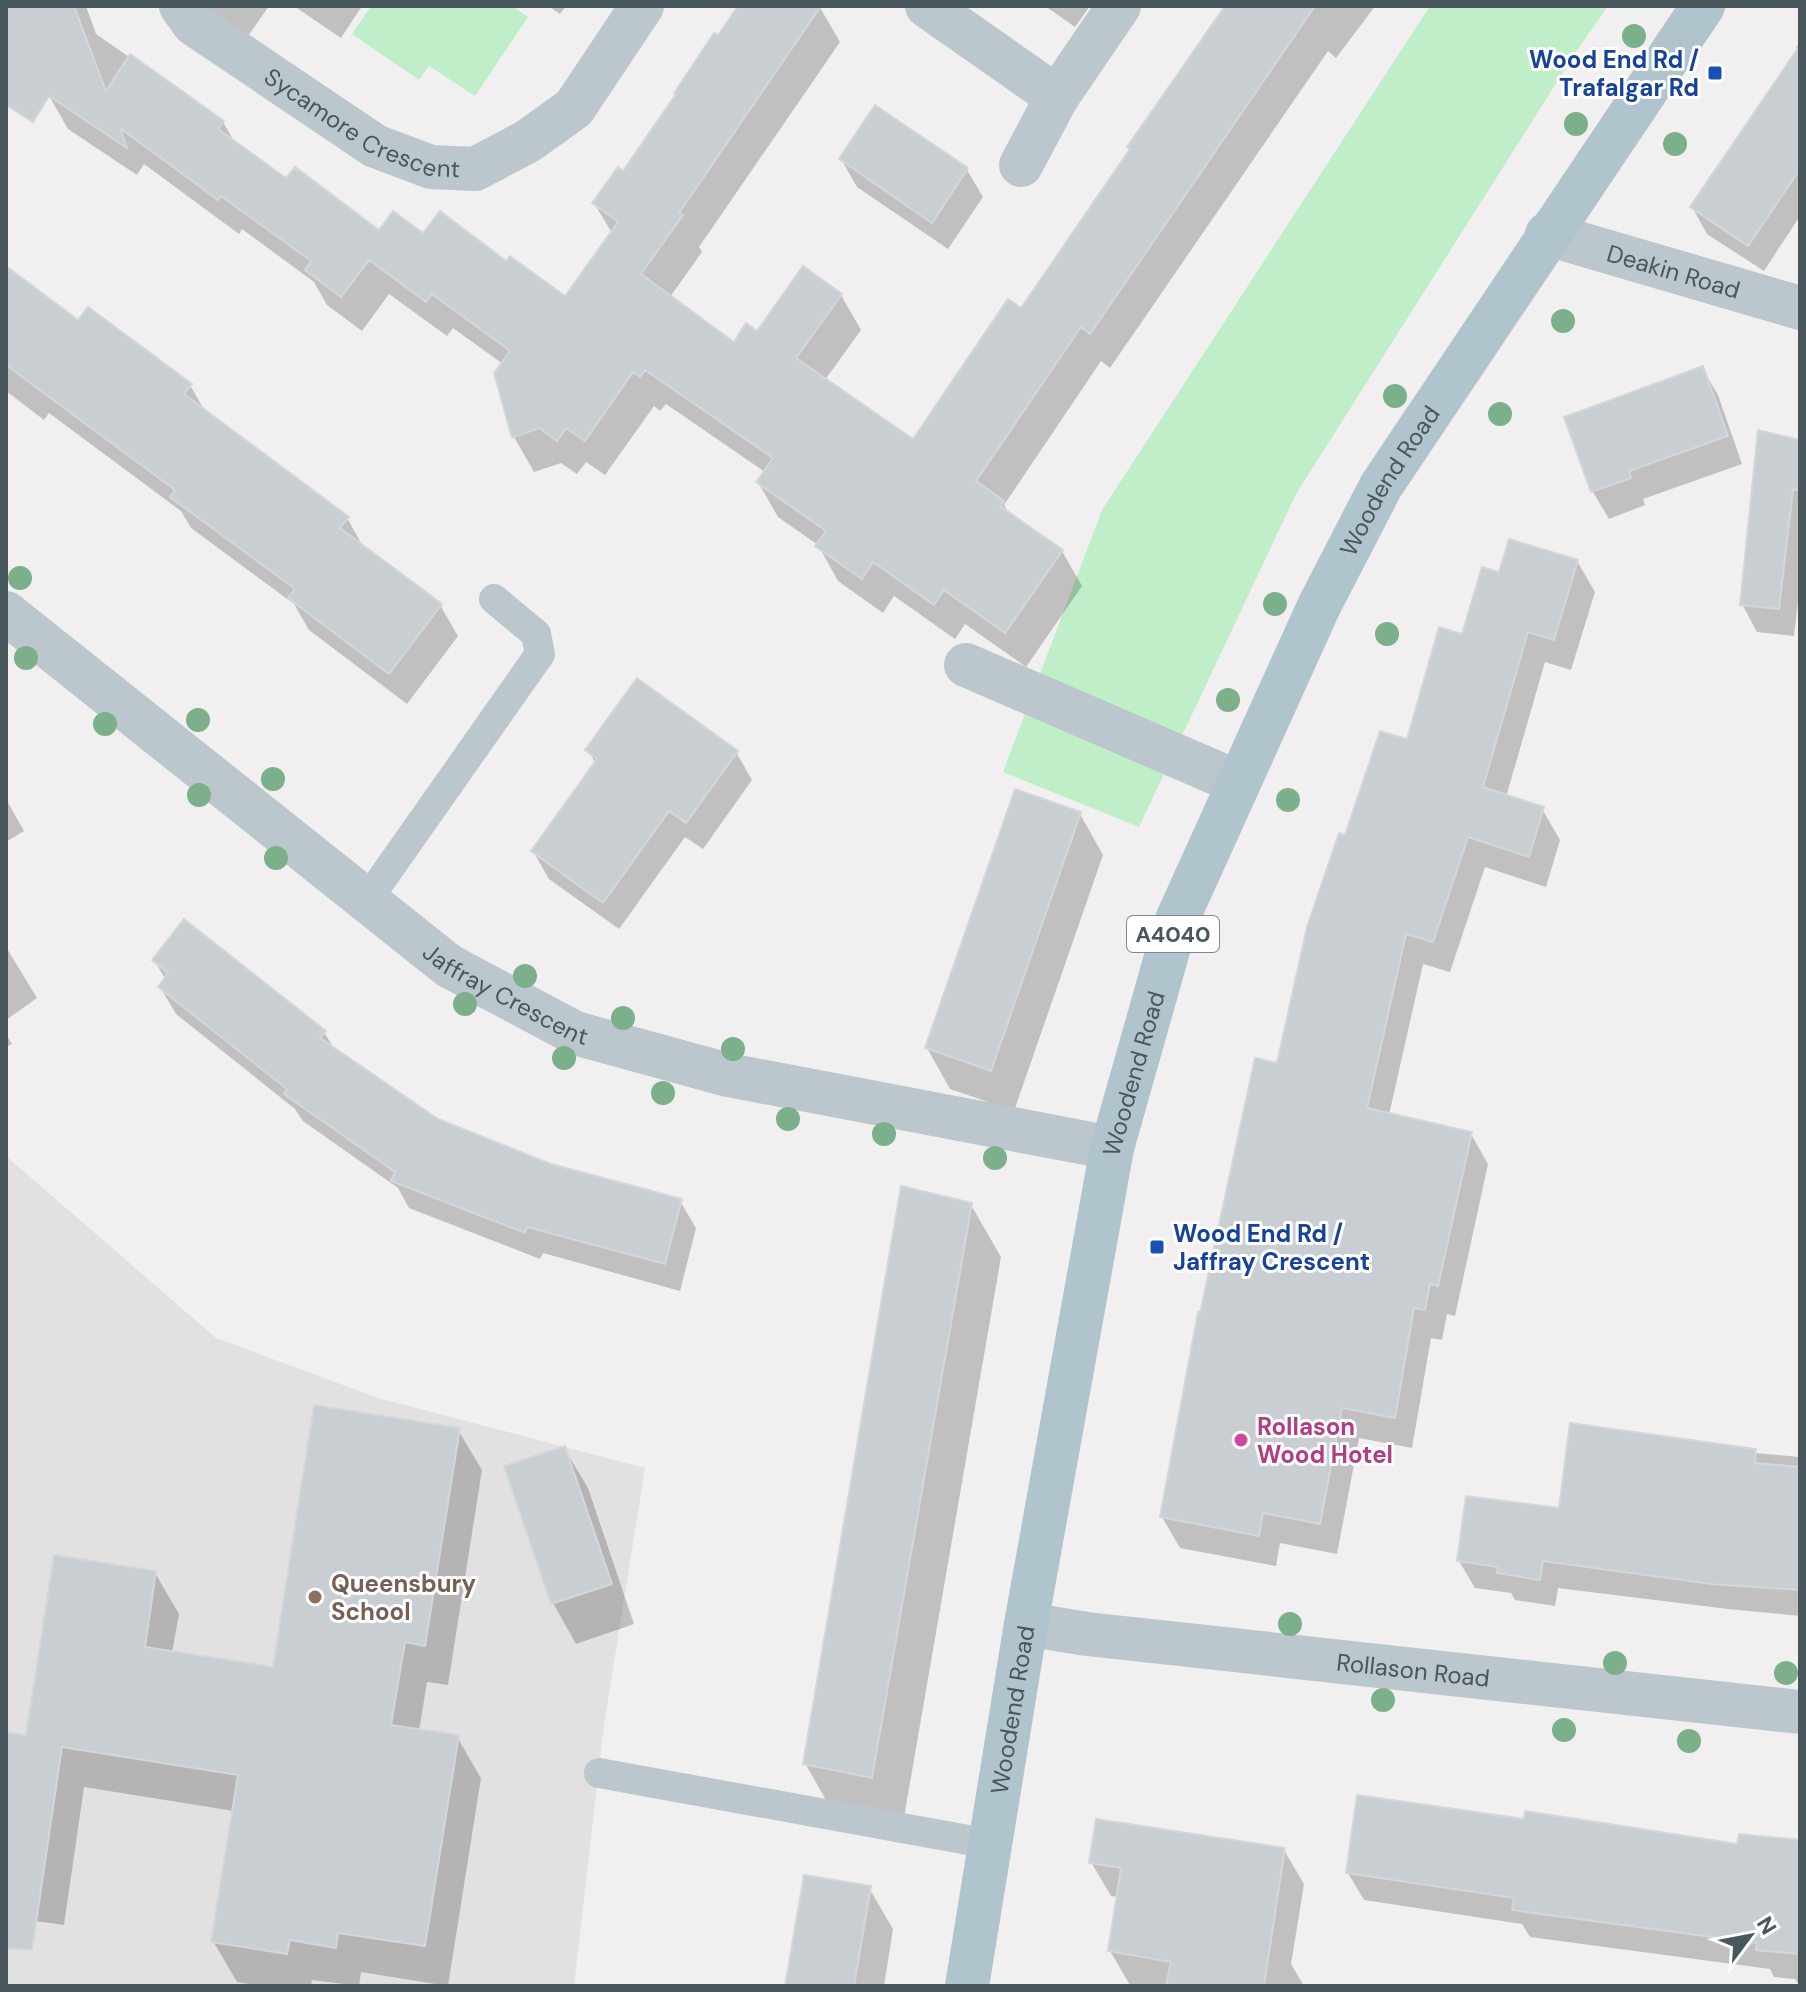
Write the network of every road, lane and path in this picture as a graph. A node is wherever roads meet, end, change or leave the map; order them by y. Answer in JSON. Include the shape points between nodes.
{"nodes":[{"id":1,"x":181,"y":6,"type":"edge"},
{"id":2,"x":642,"y":6,"type":"edge"},
{"id":3,"x":927,"y":6,"type":"edge"},
{"id":4,"x":1119,"y":6,"type":"edge"},
{"id":5,"x":1703,"y":6,"type":"edge"},
{"id":6,"x":1057,"y":97,"type":"junction"},
{"id":7,"x":1021,"y":165,"type":"dead end"},
{"id":8,"x":1547,"y":234,"type":"junction"},
{"id":9,"x":1800,"y":308,"type":"edge"},
{"id":10,"x":494,"y":599,"type":"dead end"},
{"id":11,"x":6,"y":613,"type":"edge"},
{"id":12,"x":966,"y":665,"type":"dead end"},
{"id":13,"x":1237,"y":782,"type":"junction"},
{"id":14,"x":367,"y":900,"type":"junction"},
{"id":15,"x":1112,"y":1148,"type":"junction"},
{"id":16,"x":1026,"y":1624,"type":"junction"},
{"id":17,"x":1800,"y":1712,"type":"edge"},
{"id":18,"x":599,"y":1773,"type":"dead end"},
{"id":19,"x":990,"y":1844,"type":"junction"},
{"id":20,"x":967,"y":1986,"type":"edge"}],
"edges":[{"from":1,"to":2,"type":"street","name":"Sycamore Crescent","via":[[194,24],[375,146],[431,167],[475,169],[574,108]]},
{"from":3,"to":6,"type":"street"},
{"from":4,"to":6,"type":"street"},
{"from":5,"to":8,"type":"main road","name":"Woodend Road","number":"A4040"},
{"from":6,"to":7,"type":"street"},
{"from":8,"to":9,"type":"street","name":"Deakin Road"},
{"from":8,"to":13,"type":"main road","name":"Woodend Road","number":"A4040","via":[[1381,486]]},
{"from":10,"to":14,"type":"lane","via":[[536,634],[540,654]]},
{"from":11,"to":14,"type":"street","name":"Jaffray Crescent"},
{"from":12,"to":13,"type":"street"},
{"from":13,"to":15,"type":"main road","name":"Woodend Road","number":"A4040","via":[[1176,922]]},
{"from":14,"to":15,"type":"street","name":"Jaffray Crescent","via":[[449,966],[575,1033],[728,1075]]},
{"from":15,"to":16,"type":"main road","name":"Woodend Road","number":"A4040"},
{"from":16,"to":17,"type":"street","name":"Rollason Road"},
{"from":16,"to":19,"type":"main road","name":"Woodend Road","number":"A4040"},
{"from":18,"to":19,"type":"lane"},
{"from":19,"to":20,"type":"main road","name":"Woodend Road","number":"A4040"}]}
